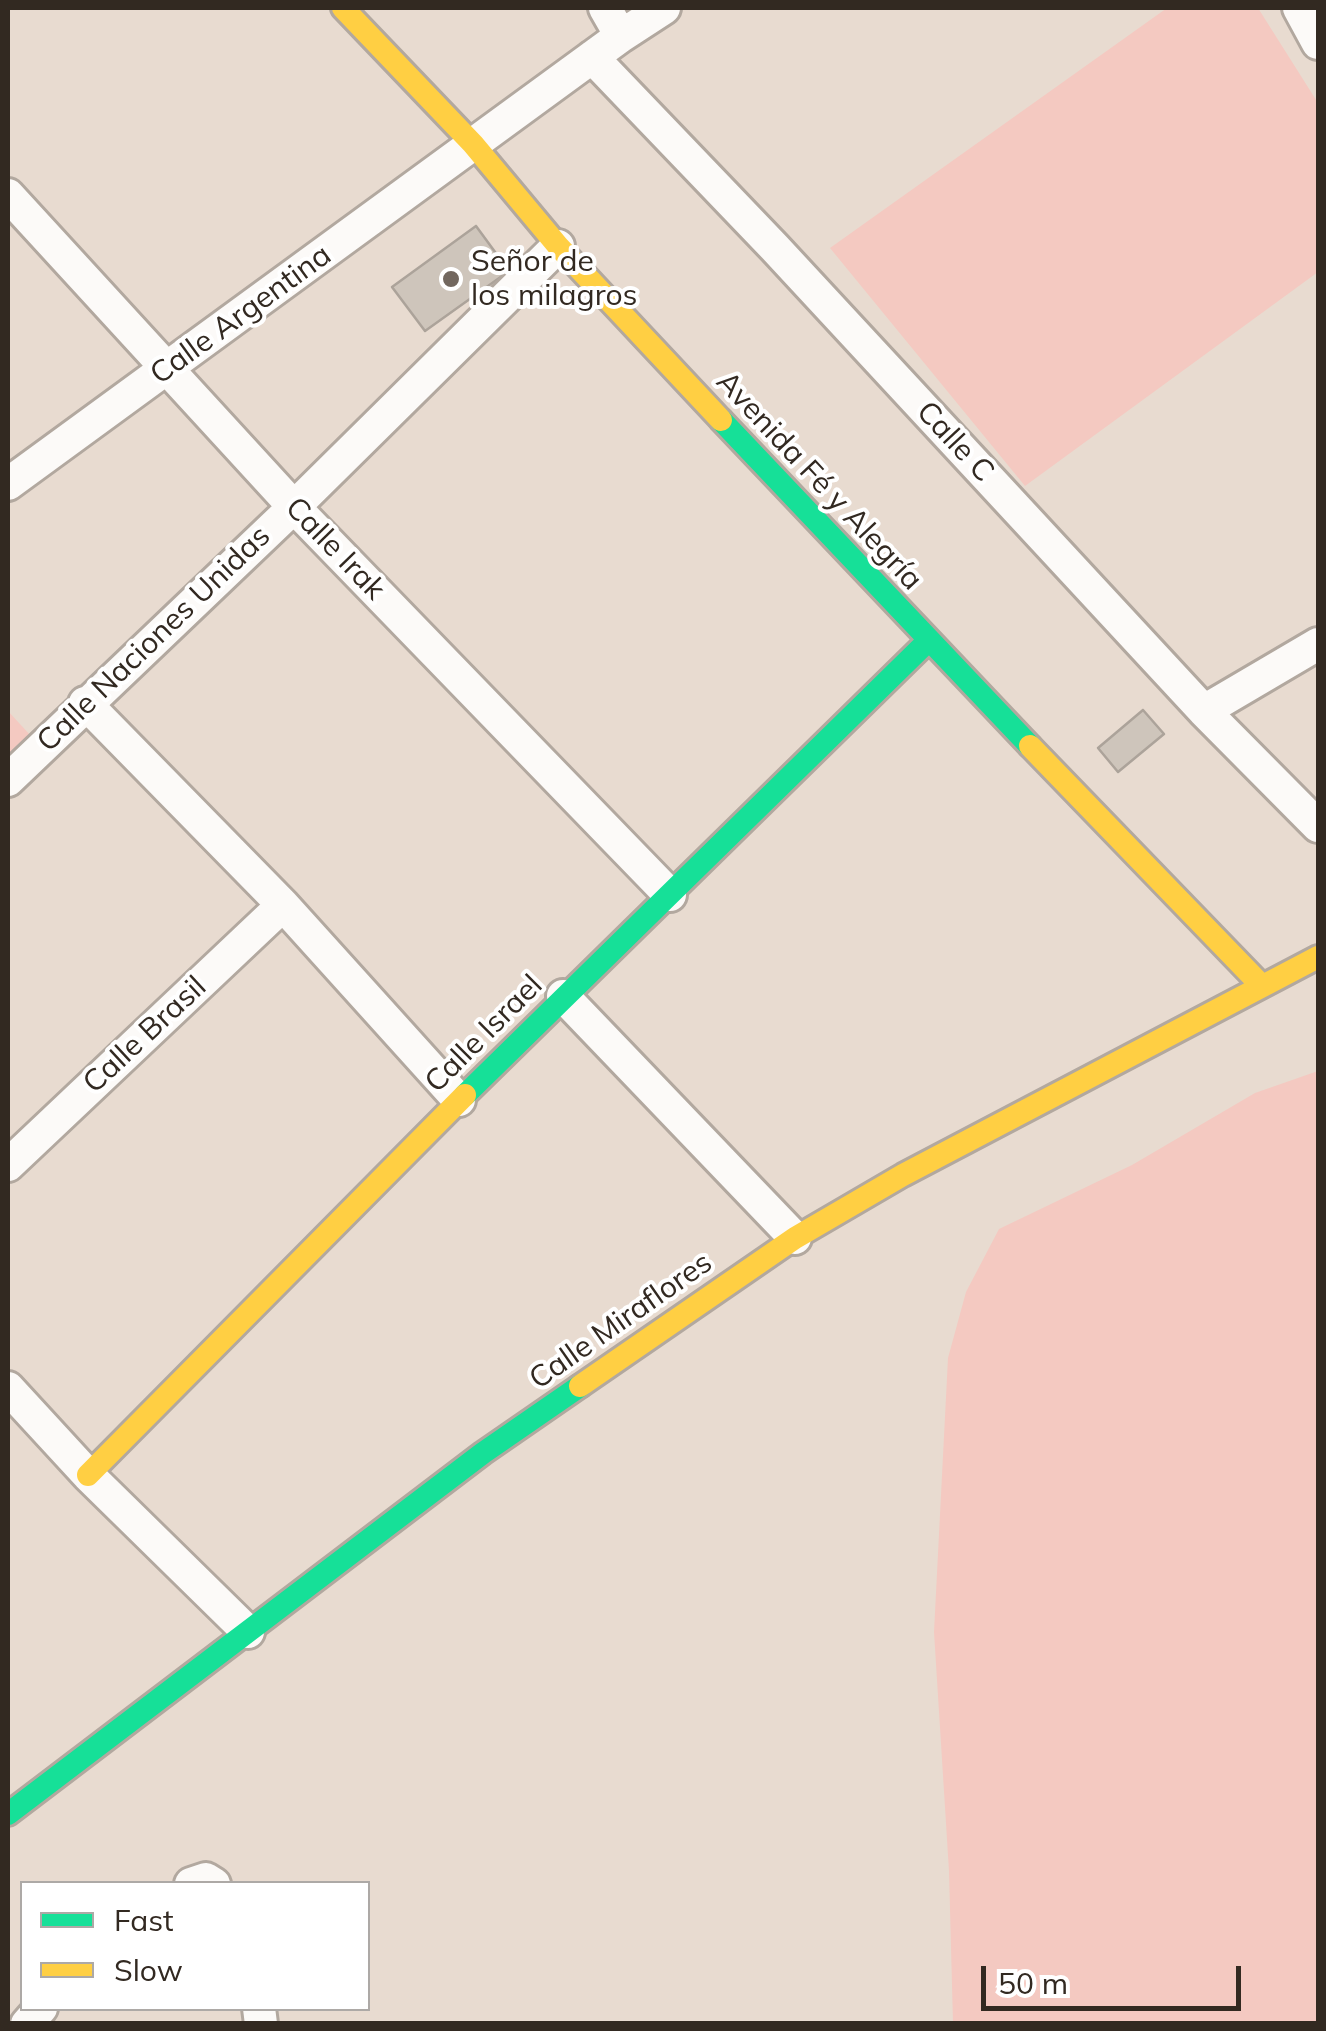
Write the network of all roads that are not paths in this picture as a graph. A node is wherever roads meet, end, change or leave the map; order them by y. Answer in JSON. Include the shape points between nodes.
{"nodes":[{"id":1,"x":343,"y":8,"type":"edge"},
{"id":2,"x":664,"y":8,"type":"edge"},
{"id":3,"x":1300,"y":8,"type":"edge"},
{"id":4,"x":613,"y":22,"type":"edge"},
{"id":5,"x":1318,"y":43,"type":"edge"},
{"id":6,"x":592,"y":57,"type":"junction"},
{"id":7,"x":473,"y":144,"type":"junction"},
{"id":8,"x":8,"y":195,"type":"edge"},
{"id":9,"x":558,"y":246,"type":"junction"},
{"id":10,"x":166,"y":371,"type":"junction"},
{"id":11,"x":8,"y":484,"type":"edge"},
{"id":12,"x":294,"y":507,"type":"junction"},
{"id":13,"x":928,"y":641,"type":"junction"},
{"id":14,"x":1318,"y":644,"type":"edge"},
{"id":15,"x":85,"y":703,"type":"junction"},
{"id":16,"x":1204,"y":711,"type":"junction"},
{"id":17,"x":8,"y":780,"type":"edge"},
{"id":18,"x":1318,"y":826,"type":"edge"},
{"id":19,"x":670,"y":895,"type":"junction"},
{"id":20,"x":282,"y":906,"type":"junction"},
{"id":21,"x":1318,"y":957,"type":"edge"},
{"id":22,"x":1261,"y":985,"type":"junction"},
{"id":23,"x":563,"y":996,"type":"junction"},
{"id":24,"x":460,"y":1100,"type":"junction"},
{"id":25,"x":8,"y":1166,"type":"edge"},
{"id":26,"x":795,"y":1238,"type":"junction"},
{"id":27,"x":8,"y":1388,"type":"edge"},
{"id":28,"x":88,"y":1475,"type":"junction"},
{"id":29,"x":248,"y":1632,"type":"junction"},
{"id":30,"x":13,"y":1800,"type":"edge"}],
"edges":[{"from":1,"to":7,"type":"street","name":"Avenida Fé y Alegría"},
{"from":2,"to":4,"type":"street","name":"Calle Argentina"},
{"from":3,"to":5,"type":"street"},
{"from":4,"to":6,"type":"street","name":"Calle Argentina"},
{"from":6,"to":7,"type":"street","name":"Calle Argentina"},
{"from":6,"to":16,"type":"street","name":"Calle C"},
{"from":7,"to":9,"type":"street","name":"Avenida Fé y Alegría"},
{"from":7,"to":10,"type":"street","name":"Calle Argentina"},
{"from":8,"to":10,"type":"street","name":"Calle Irak"},
{"from":9,"to":12,"type":"street","name":"Calle Naciones Unidas"},
{"from":9,"to":13,"type":"street","name":"Avenida Fé y Alegría"},
{"from":10,"to":11,"type":"street","name":"Calle Argentina"},
{"from":10,"to":12,"type":"street","name":"Calle Irak"},
{"from":12,"to":15,"type":"street","name":"Calle Naciones Unidas"},
{"from":12,"to":19,"type":"street","name":"Calle Irak"},
{"from":13,"to":19,"type":"street","name":"Calle Israel"},
{"from":13,"to":22,"type":"street","name":"Avenida Fé y Alegría"},
{"from":14,"to":16,"type":"street"},
{"from":15,"to":17,"type":"street","name":"Calle Naciones Unidas"},
{"from":15,"to":20,"type":"street"},
{"from":16,"to":18,"type":"street","name":"Calle C"},
{"from":19,"to":23,"type":"street","name":"Calle Israel"},
{"from":20,"to":24,"type":"street"},
{"from":20,"to":25,"type":"street","name":"Calle Brasil"},
{"from":21,"to":22,"type":"street","name":"Calle Miraflores"},
{"from":22,"to":26,"type":"street","name":"Calle Miraflores"},
{"from":23,"to":24,"type":"street","name":"Calle Israel"},
{"from":23,"to":26,"type":"street"},
{"from":24,"to":28,"type":"street","name":"Calle Israel"},
{"from":26,"to":29,"type":"street","name":"Calle Miraflores","via":[[483,1452]]},
{"from":27,"to":28,"type":"street"},
{"from":28,"to":29,"type":"street"},
{"from":29,"to":30,"type":"street","name":"Calle Miraflores"}]}
